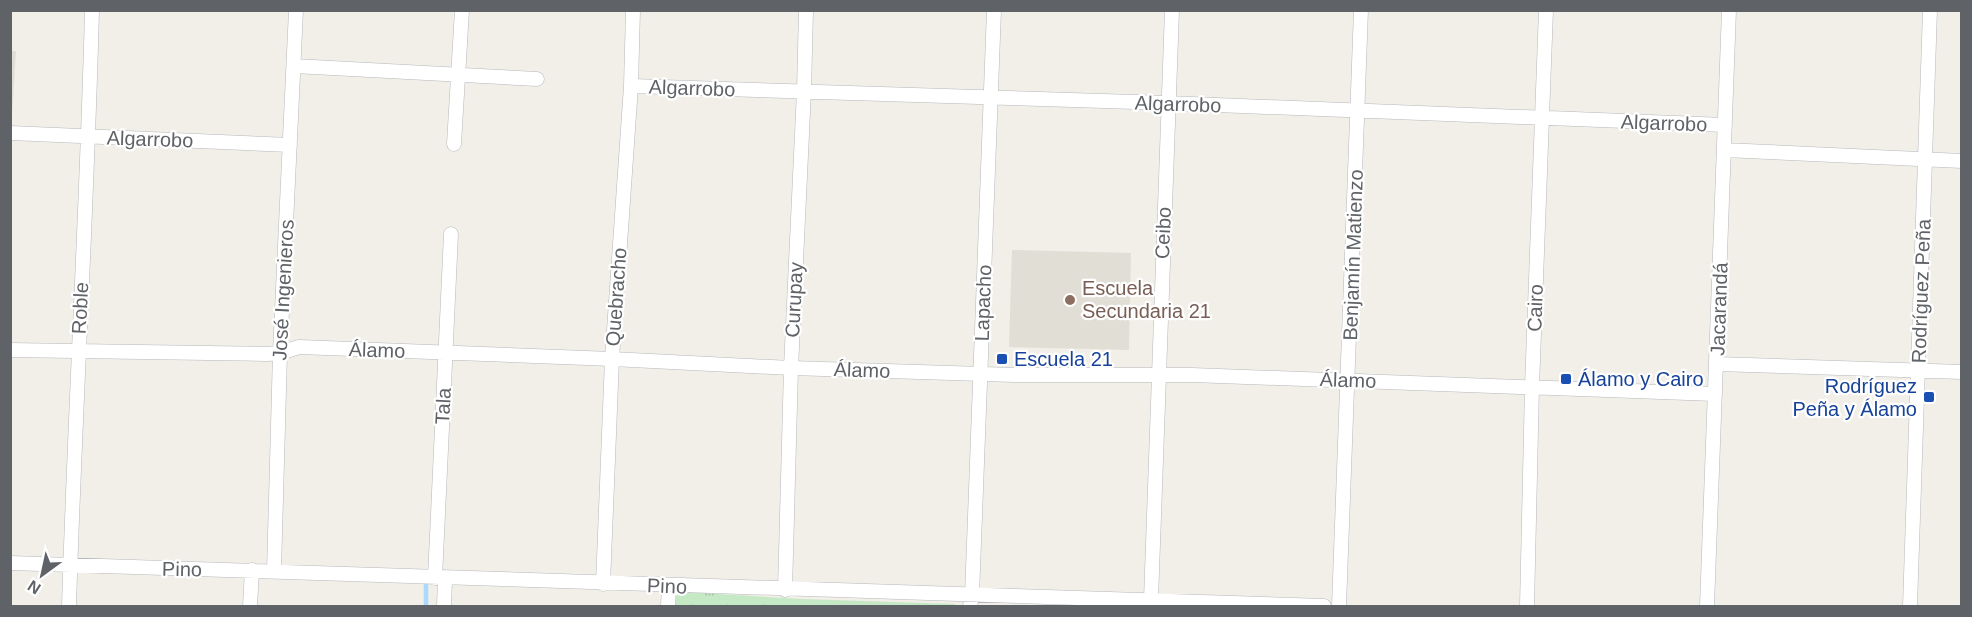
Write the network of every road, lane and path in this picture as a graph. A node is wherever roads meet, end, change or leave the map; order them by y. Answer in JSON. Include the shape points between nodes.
{"nodes":[{"id":1,"x":92,"y":10,"type":"edge"},
{"id":2,"x":296,"y":10,"type":"edge"},
{"id":3,"x":462,"y":10,"type":"edge"},
{"id":4,"x":633,"y":10,"type":"edge"},
{"id":5,"x":806,"y":10,"type":"edge"},
{"id":6,"x":994,"y":10,"type":"edge"},
{"id":7,"x":1172,"y":10,"type":"edge"},
{"id":8,"x":1361,"y":10,"type":"edge"},
{"id":9,"x":1546,"y":10,"type":"edge"},
{"id":10,"x":1729,"y":10,"type":"edge"},
{"id":11,"x":1930,"y":10,"type":"edge"},
{"id":12,"x":294,"y":66,"type":"junction"},
{"id":13,"x":459,"y":75,"type":"junction"},
{"id":14,"x":537,"y":79,"type":"dead end"},
{"id":15,"x":631,"y":86,"type":"junction"},
{"id":16,"x":804,"y":91,"type":"junction"},
{"id":17,"x":991,"y":97,"type":"junction"},
{"id":18,"x":1167,"y":104,"type":"junction"},
{"id":19,"x":1358,"y":112,"type":"junction"},
{"id":20,"x":1543,"y":118,"type":"junction"},
{"id":21,"x":1725,"y":125,"type":"junction"},
{"id":22,"x":10,"y":133,"type":"edge"},
{"id":23,"x":89,"y":136,"type":"junction"},
{"id":24,"x":454,"y":144,"type":"dead end"},
{"id":25,"x":291,"y":145,"type":"junction"},
{"id":26,"x":1724,"y":150,"type":"junction"},
{"id":27,"x":1926,"y":160,"type":"junction"},
{"id":28,"x":1962,"y":161,"type":"edge"},
{"id":29,"x":451,"y":234,"type":"dead end"},
{"id":30,"x":10,"y":350,"type":"edge"},
{"id":31,"x":78,"y":352,"type":"junction"},
{"id":32,"x":445,"y":352,"type":"junction"},
{"id":33,"x":280,"y":353,"type":"junction"},
{"id":34,"x":612,"y":359,"type":"junction"},
{"id":35,"x":1717,"y":364,"type":"junction"},
{"id":36,"x":791,"y":368,"type":"junction"},
{"id":37,"x":1918,"y":370,"type":"junction"},
{"id":38,"x":1962,"y":372,"type":"edge"},
{"id":39,"x":980,"y":374,"type":"junction"},
{"id":40,"x":1159,"y":375,"type":"junction"},
{"id":41,"x":1349,"y":379,"type":"junction"},
{"id":42,"x":1532,"y":387,"type":"junction"},
{"id":43,"x":1715,"y":394,"type":"junction"},
{"id":44,"x":10,"y":563,"type":"edge"},
{"id":45,"x":70,"y":566,"type":"junction"},
{"id":46,"x":252,"y":570,"type":"junction"},
{"id":47,"x":274,"y":571,"type":"junction"},
{"id":48,"x":440,"y":579,"type":"junction"},
{"id":49,"x":603,"y":584,"type":"junction"},
{"id":50,"x":669,"y":586,"type":"junction"},
{"id":51,"x":785,"y":590,"type":"junction"},
{"id":52,"x":1151,"y":600,"type":"junction"},
{"id":53,"x":971,"y":601,"type":"edge"},
{"id":54,"x":69,"y":606,"type":"edge"},
{"id":55,"x":250,"y":606,"type":"edge"},
{"id":56,"x":444,"y":606,"type":"edge"},
{"id":57,"x":668,"y":606,"type":"edge"},
{"id":58,"x":1324,"y":606,"type":"edge"},
{"id":59,"x":1339,"y":606,"type":"edge"},
{"id":60,"x":1527,"y":606,"type":"edge"},
{"id":61,"x":1707,"y":606,"type":"edge"},
{"id":62,"x":1910,"y":606,"type":"edge"}],
"edges":[{"from":1,"to":23,"type":"street","name":"Roble"},
{"from":2,"to":12,"type":"street","name":"José Ingenieros"},
{"from":3,"to":13,"type":"street"},
{"from":4,"to":15,"type":"street","name":"Quebracho"},
{"from":5,"to":16,"type":"street","name":"Curupay"},
{"from":6,"to":17,"type":"street","name":"Lapacho"},
{"from":7,"to":18,"type":"street","name":"Ceibo"},
{"from":8,"to":19,"type":"street","name":"Benjamín Matienzo"},
{"from":9,"to":20,"type":"street","name":"Cairo"},
{"from":10,"to":21,"type":"street","name":"Jacarandá"},
{"from":11,"to":27,"type":"street","name":"Rodríguez Peña"},
{"from":12,"to":13,"type":"street"},
{"from":12,"to":25,"type":"street","name":"José Ingenieros"},
{"from":13,"to":14,"type":"street"},
{"from":13,"to":24,"type":"street"},
{"from":15,"to":16,"type":"street","name":"Algarrobo"},
{"from":15,"to":34,"type":"street","name":"Quebracho"},
{"from":16,"to":17,"type":"street","name":"Algarrobo"},
{"from":16,"to":36,"type":"street","name":"Curupay"},
{"from":17,"to":18,"type":"street","name":"Algarrobo"},
{"from":17,"to":39,"type":"street","name":"Lapacho"},
{"from":18,"to":19,"type":"street","name":"Algarrobo"},
{"from":18,"to":40,"type":"street","name":"Ceibo"},
{"from":19,"to":20,"type":"street","name":"Algarrobo"},
{"from":19,"to":41,"type":"street","name":"Benjamín Matienzo"},
{"from":20,"to":21,"type":"street","name":"Algarrobo"},
{"from":20,"to":42,"type":"street","name":"Cairo"},
{"from":21,"to":26,"type":"street","name":"Jacarandá"},
{"from":22,"to":23,"type":"street","name":"Algarrobo"},
{"from":23,"to":25,"type":"street","name":"Algarrobo"},
{"from":23,"to":31,"type":"street","name":"Roble"},
{"from":25,"to":33,"type":"street","name":"José Ingenieros"},
{"from":26,"to":27,"type":"street","name":"Algarrobo"},
{"from":26,"to":35,"type":"street","name":"Jacarandá"},
{"from":27,"to":28,"type":"street","name":"Algarrobo"},
{"from":27,"to":37,"type":"street","name":"Rodríguez Peña"},
{"from":29,"to":32,"type":"street","name":"Tala"},
{"from":30,"to":31,"type":"street","name":"Álamo"},
{"from":31,"to":33,"type":"street","name":"Álamo"},
{"from":31,"to":45,"type":"street","name":"Roble"},
{"from":32,"to":33,"type":"street","name":"Álamo","via":[[299,347]]},
{"from":32,"to":34,"type":"street","name":"Álamo"},
{"from":32,"to":48,"type":"street","name":"Tala"},
{"from":33,"to":47,"type":"street","name":"José Ingenieros"},
{"from":34,"to":36,"type":"street","name":"Álamo"},
{"from":34,"to":49,"type":"street","name":"Quebracho"},
{"from":35,"to":37,"type":"street"},
{"from":35,"to":43,"type":"street","name":"Jacarandá"},
{"from":36,"to":39,"type":"street","name":"Álamo"},
{"from":36,"to":51,"type":"street","name":"Curupay"},
{"from":37,"to":38,"type":"street"},
{"from":37,"to":62,"type":"street","name":"Rodríguez Peña"},
{"from":39,"to":40,"type":"street","name":"Álamo"},
{"from":39,"to":53,"type":"street","name":"Lapacho"},
{"from":40,"to":41,"type":"street","name":"Álamo"},
{"from":40,"to":52,"type":"street","name":"Ceibo"},
{"from":41,"to":42,"type":"street","name":"Álamo"},
{"from":41,"to":59,"type":"street","name":"Benjamín Matienzo"},
{"from":42,"to":43,"type":"street","name":"Álamo"},
{"from":42,"to":60,"type":"street","name":"Cairo"},
{"from":43,"to":61,"type":"street","name":"Jacarandá"},
{"from":44,"to":45,"type":"street","name":"Pino"},
{"from":45,"to":46,"type":"street","name":"Pino"},
{"from":45,"to":54,"type":"street","name":"Roble"},
{"from":46,"to":47,"type":"street","name":"Pino"},
{"from":46,"to":55,"type":"street"},
{"from":47,"to":48,"type":"street","name":"Pino"},
{"from":48,"to":49,"type":"street","name":"Pino"},
{"from":48,"to":56,"type":"street","name":"Tala"},
{"from":49,"to":50,"type":"street","name":"Pino"},
{"from":50,"to":51,"type":"street","name":"Pino"},
{"from":50,"to":57,"type":"street"},
{"from":51,"to":53,"type":"street","name":"Pino"},
{"from":52,"to":53,"type":"street","name":"Pino"},
{"from":52,"to":58,"type":"street","name":"Pino"}]}
